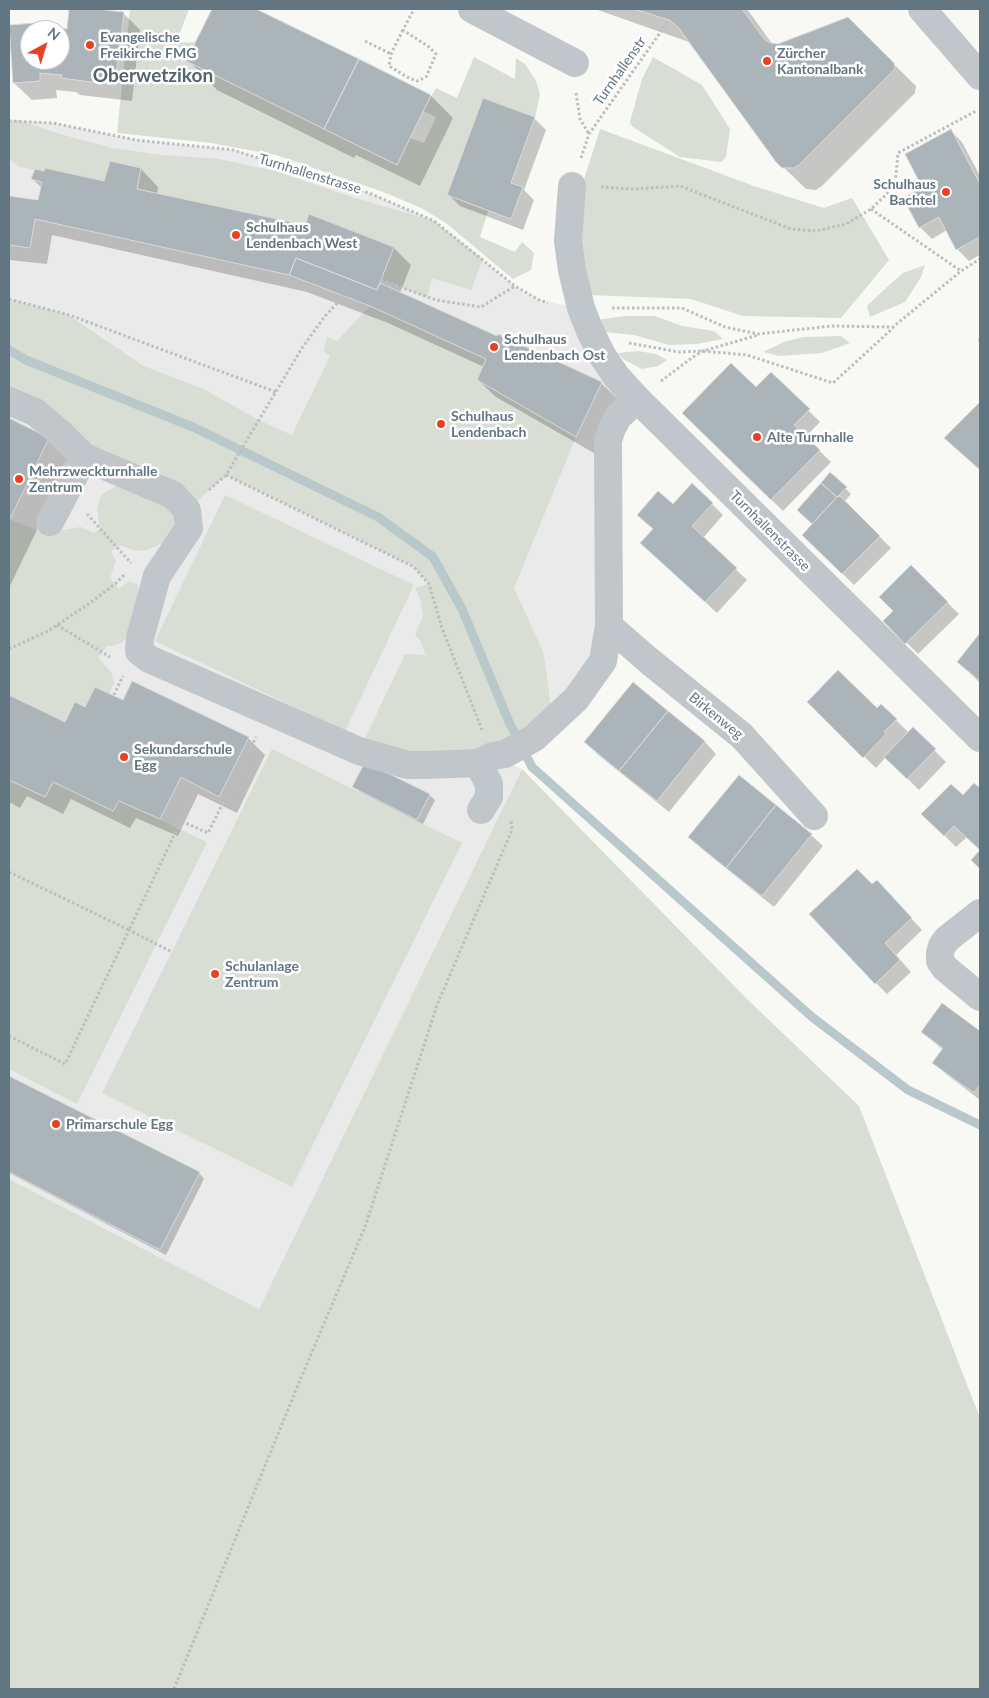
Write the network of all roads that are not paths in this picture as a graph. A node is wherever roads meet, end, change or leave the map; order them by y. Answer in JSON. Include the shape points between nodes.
{"nodes":[{"id":1,"x":472,"y":9,"type":"edge"},
{"id":2,"x":922,"y":9,"type":"edge"},
{"id":3,"x":575,"y":63,"type":"road end"},
{"id":4,"x":980,"y":76,"type":"edge"},
{"id":5,"x":572,"y":186,"type":"road end"},
{"id":6,"x":637,"y":399,"type":"junction"},
{"id":7,"x":9,"y":401,"type":"edge"},
{"id":8,"x":84,"y":457,"type":"junction"},
{"id":9,"x":50,"y":522,"type":"dead end"},
{"id":10,"x":609,"y":626,"type":"junction"},
{"id":11,"x":980,"y":738,"type":"edge"},
{"id":12,"x":492,"y":757,"type":"junction"},
{"id":13,"x":481,"y":810,"type":"dead end"},
{"id":14,"x":814,"y":816,"type":"dead end"},
{"id":15,"x":980,"y":913,"type":"edge"},
{"id":16,"x":980,"y":997,"type":"edge"}],
"edges":[{"from":1,"to":3,"type":"street"},
{"from":2,"to":4,"type":"street"},
{"from":5,"to":6,"type":"street","name":"Turnhallenstrasse","via":[[568,241],[581,308],[594,339],[616,376]]},
{"from":6,"to":10,"type":"street","via":[[618,417],[608,441]]},
{"from":6,"to":11,"type":"street","name":"Turnhallenstrasse"},
{"from":7,"to":8,"type":"street","via":[[35,412]]},
{"from":8,"to":9,"type":"street"},
{"from":8,"to":12,"type":"street","via":[[173,495],[187,510],[189,528],[157,576],[140,638],[138,650],[149,659],[385,759],[408,765],[456,765]]},
{"from":10,"to":12,"type":"street","via":[[603,660],[576,699],[534,738]]},
{"from":10,"to":14,"type":"street","name":"Birkenweg","via":[[742,736]]},
{"from":12,"to":13,"type":"street","via":[[489,796]]},
{"from":15,"to":16,"type":"street","via":[[948,939],[940,954],[945,968]]}]}
